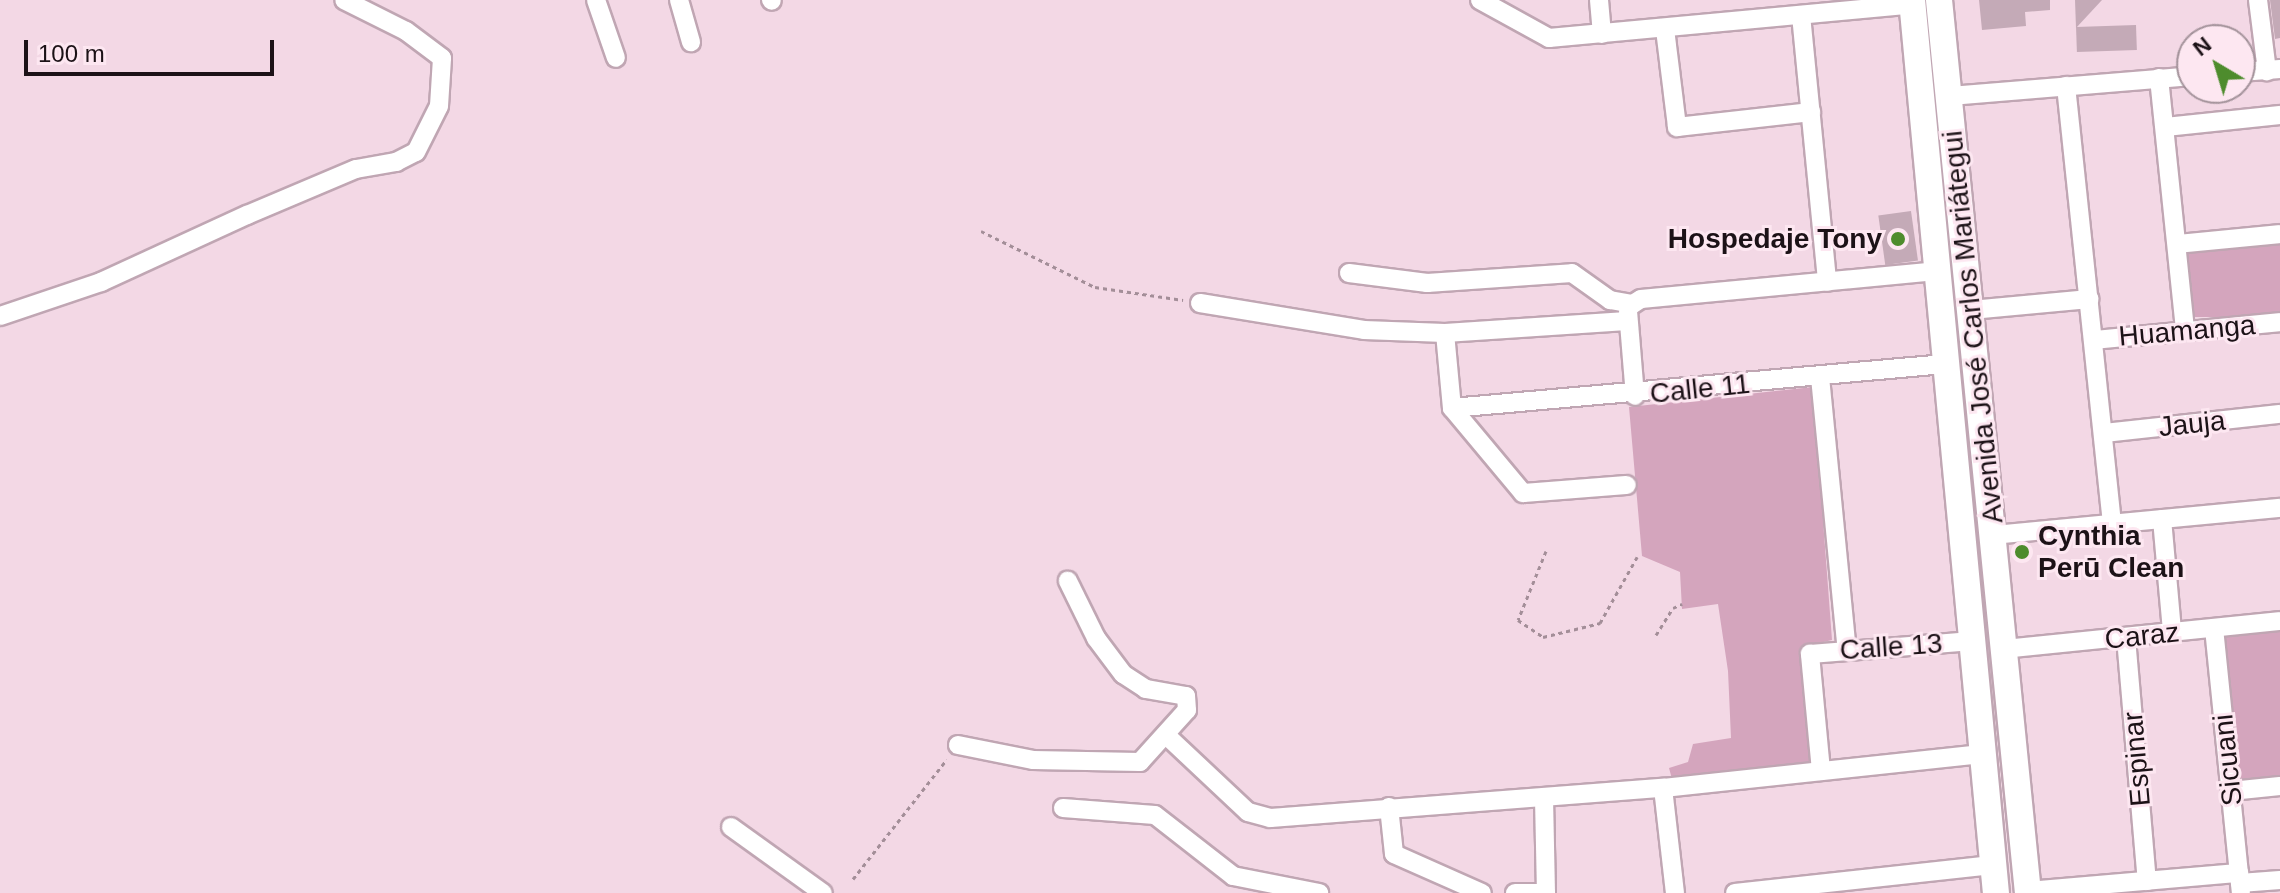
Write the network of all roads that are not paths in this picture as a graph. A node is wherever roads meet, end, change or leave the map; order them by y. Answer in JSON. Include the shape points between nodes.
{"nodes":[{"id":1,"x":344,"y":0,"type":"edge"},
{"id":2,"x":596,"y":0,"type":"edge"},
{"id":3,"x":679,"y":0,"type":"edge"},
{"id":4,"x":1480,"y":0,"type":"edge"},
{"id":5,"x":1599,"y":0,"type":"edge"},
{"id":6,"x":1939,"y":0,"type":"edge"},
{"id":7,"x":2258,"y":0,"type":"edge"},
{"id":8,"x":1913,"y":2,"type":"edge"},
{"id":9,"x":1801,"y":15,"type":"junction"},
{"id":10,"x":1665,"y":29,"type":"junction"},
{"id":11,"x":1602,"y":34,"type":"junction"},
{"id":12,"x":691,"y":42,"type":"dead end"},
{"id":13,"x":616,"y":58,"type":"dead end"},
{"id":14,"x":2273,"y":70,"type":"edge"},
{"id":15,"x":2176,"y":77,"type":"edge"},
{"id":16,"x":2159,"y":78,"type":"junction"},
{"id":17,"x":2066,"y":86,"type":"junction"},
{"id":18,"x":1950,"y":96,"type":"junction"},
{"id":19,"x":1811,"y":112,"type":"junction"},
{"id":20,"x":2280,"y":115,"type":"edge"},
{"id":21,"x":2165,"y":127,"type":"junction"},
{"id":22,"x":2280,"y":234,"type":"edge"},
{"id":23,"x":2177,"y":244,"type":"junction"},
{"id":24,"x":1939,"y":271,"type":"junction"},
{"id":25,"x":1349,"y":273,"type":"dead end"},
{"id":26,"x":1827,"y":282,"type":"junction"},
{"id":27,"x":2089,"y":299,"type":"junction"},
{"id":28,"x":1200,"y":303,"type":"road end"},
{"id":29,"x":1971,"y":310,"type":"junction"},
{"id":30,"x":1630,"y":312,"type":"junction"},
{"id":31,"x":0,"y":316,"type":"edge"},
{"id":32,"x":2280,"y":322,"type":"edge"},
{"id":33,"x":2185,"y":331,"type":"junction"},
{"id":34,"x":1445,"y":333,"type":"junction"},
{"id":35,"x":2094,"y":340,"type":"junction"},
{"id":36,"x":1949,"y":364,"type":"junction"},
{"id":37,"x":1820,"y":377,"type":"junction"},
{"id":38,"x":1978,"y":391,"type":"junction"},
{"id":39,"x":1951,"y":392,"type":"junction"},
{"id":40,"x":1635,"y":396,"type":"junction"},
{"id":41,"x":1452,"y":408,"type":"junction"},
{"id":42,"x":2280,"y":414,"type":"edge"},
{"id":43,"x":2104,"y":433,"type":"junction"},
{"id":44,"x":1627,"y":485,"type":"dead end"},
{"id":45,"x":2280,"y":508,"type":"edge"},
{"id":46,"x":2162,"y":519,"type":"junction"},
{"id":47,"x":2112,"y":524,"type":"junction"},
{"id":48,"x":1993,"y":535,"type":"junction"},
{"id":49,"x":1068,"y":581,"type":"dead end"},
{"id":50,"x":2280,"y":621,"type":"edge"},
{"id":51,"x":2214,"y":628,"type":"junction"},
{"id":52,"x":2172,"y":632,"type":"junction"},
{"id":53,"x":2126,"y":638,"type":"junction"},
{"id":54,"x":1972,"y":641,"type":"junction"},
{"id":55,"x":2004,"y":649,"type":"junction"},
{"id":56,"x":1847,"y":650,"type":"junction"},
{"id":57,"x":1167,"y":736,"type":"junction"},
{"id":58,"x":958,"y":745,"type":"road end"},
{"id":59,"x":1982,"y":754,"type":"junction"},
{"id":60,"x":1821,"y":771,"type":"junction"},
{"id":61,"x":2280,"y":786,"type":"edge"},
{"id":62,"x":1663,"y":788,"type":"junction"},
{"id":63,"x":2231,"y":791,"type":"junction"},
{"id":64,"x":1544,"y":798,"type":"junction"},
{"id":65,"x":1389,"y":807,"type":"junction"},
{"id":66,"x":1063,"y":808,"type":"dead end"},
{"id":67,"x":731,"y":827,"type":"dead end"},
{"id":68,"x":1994,"y":865,"type":"junction"},
{"id":69,"x":2280,"y":880,"type":"edge"},
{"id":70,"x":2147,"y":881,"type":"junction"},
{"id":71,"x":2240,"y":883,"type":"edge"},
{"id":72,"x":1240,"y":886,"type":"edge"},
{"id":73,"x":2028,"y":892,"type":"edge"},
{"id":74,"x":823,"y":893,"type":"edge"},
{"id":75,"x":1319,"y":893,"type":"edge"},
{"id":76,"x":1482,"y":893,"type":"edge"},
{"id":77,"x":1515,"y":893,"type":"edge"},
{"id":78,"x":1546,"y":893,"type":"edge"},
{"id":79,"x":1675,"y":893,"type":"edge"},
{"id":80,"x":1735,"y":893,"type":"edge"},
{"id":81,"x":1996,"y":893,"type":"edge"}],
"edges":[{"from":1,"to":31,"type":"street","via":[[406,31],[442,58],[439,106],[416,152],[261,209],[101,282]]},
{"from":2,"to":13,"type":"street"},
{"from":3,"to":12,"type":"street"},
{"from":4,"to":11,"type":"street","via":[[1549,38]]},
{"from":5,"to":11,"type":"street"},
{"from":6,"to":18,"type":"main road","name":"Avenida José Carlos Mariátegui"},
{"from":7,"to":14,"type":"street"},
{"from":8,"to":9,"type":"street"},
{"from":8,"to":24,"type":"main road","name":"Avenida José Carlos Mariátegui"},
{"from":9,"to":10,"type":"street"},
{"from":9,"to":19,"type":"street"},
{"from":10,"to":11,"type":"street"},
{"from":10,"to":19,"type":"street","via":[[1677,127]]},
{"from":15,"to":16,"type":"street"},
{"from":16,"to":17,"type":"street"},
{"from":16,"to":21,"type":"street"},
{"from":17,"to":18,"type":"street"},
{"from":17,"to":27,"type":"street"},
{"from":18,"to":29,"type":"main road","name":"Avenida José Carlos Mariátegui"},
{"from":19,"to":26,"type":"street"},
{"from":20,"to":21,"type":"street"},
{"from":21,"to":23,"type":"street"},
{"from":22,"to":23,"type":"street"},
{"from":23,"to":33,"type":"street"},
{"from":24,"to":26,"type":"street"},
{"from":24,"to":36,"type":"main road","name":"Avenida José Carlos Mariátegui"},
{"from":25,"to":30,"type":"street","via":[[1427,283],[1572,273]]},
{"from":26,"to":30,"type":"street","via":[[1641,299]]},
{"from":27,"to":29,"type":"street"},
{"from":27,"to":35,"type":"street"},
{"from":28,"to":34,"type":"street","via":[[1364,330]]},
{"from":29,"to":38,"type":"main road","name":"Avenida José Carlos Mariátegui"},
{"from":30,"to":34,"type":"street"},
{"from":30,"to":40,"type":"street"},
{"from":32,"to":33,"type":"street","name":"Huamanga"},
{"from":33,"to":35,"type":"street","name":"Huamanga"},
{"from":34,"to":41,"type":"street"},
{"from":35,"to":43,"type":"street"},
{"from":36,"to":37,"type":"street","name":"Calle 11"},
{"from":36,"to":39,"type":"main road","name":"Avenida José Carlos Mariátegui"},
{"from":37,"to":40,"type":"street","name":"Calle 11"},
{"from":37,"to":56,"type":"street"},
{"from":38,"to":39,"type":"main road"},
{"from":38,"to":48,"type":"main road","name":"Avenida José Carlos Mariátegui"},
{"from":39,"to":54,"type":"main road","name":"Avenida José Carlos Mariátegui"},
{"from":40,"to":41,"type":"street","name":"Calle 11"},
{"from":41,"to":44,"type":"street","via":[[1523,493]]},
{"from":42,"to":43,"type":"street","name":"Jauja"},
{"from":43,"to":47,"type":"street"},
{"from":45,"to":46,"type":"street"},
{"from":46,"to":47,"type":"street"},
{"from":46,"to":52,"type":"street"},
{"from":47,"to":48,"type":"street"},
{"from":48,"to":55,"type":"main road","name":"Avenida José Carlos Mariátegui"},
{"from":49,"to":57,"type":"street","via":[[1096,638],[1132,684],[1190,701]]},
{"from":50,"to":51,"type":"street","name":"Caraz"},
{"from":51,"to":52,"type":"street","name":"Caraz"},
{"from":51,"to":63,"type":"street","name":"Sicuani"},
{"from":52,"to":53,"type":"street","name":"Caraz"},
{"from":53,"to":55,"type":"street","name":"Caraz"},
{"from":53,"to":70,"type":"street","name":"Espinar"},
{"from":54,"to":56,"type":"street","name":"Calle 13"},
{"from":54,"to":59,"type":"main road","name":"Avenida José Carlos Mariátegui"},
{"from":55,"to":73,"type":"main road","name":"Avenida José Carlos Mariátegui"},
{"from":56,"to":60,"type":"street","name":"Calle 13","via":[[1810,654]]},
{"from":57,"to":58,"type":"street","via":[[1140,762],[1113,765],[1033,760]]},
{"from":57,"to":65,"type":"street","via":[[1260,817]]},
{"from":59,"to":60,"type":"street"},
{"from":59,"to":68,"type":"main road","name":"Avenida José Carlos Mariátegui"},
{"from":60,"to":62,"type":"street"},
{"from":61,"to":63,"type":"street"},
{"from":62,"to":64,"type":"street"},
{"from":62,"to":79,"type":"street"},
{"from":63,"to":71,"type":"street","name":"Sicuani"},
{"from":64,"to":65,"type":"street"},
{"from":64,"to":78,"type":"street"},
{"from":65,"to":76,"type":"street","via":[[1394,854]]},
{"from":66,"to":72,"type":"street","via":[[1165,818]]},
{"from":67,"to":74,"type":"street"},
{"from":68,"to":80,"type":"street"},
{"from":68,"to":81,"type":"main road","name":"Avenida José Carlos Mariátegui"},
{"from":69,"to":71,"type":"street"},
{"from":70,"to":71,"type":"street"},
{"from":70,"to":73,"type":"street"},
{"from":72,"to":75,"type":"street"},
{"from":77,"to":78,"type":"street"}]}
